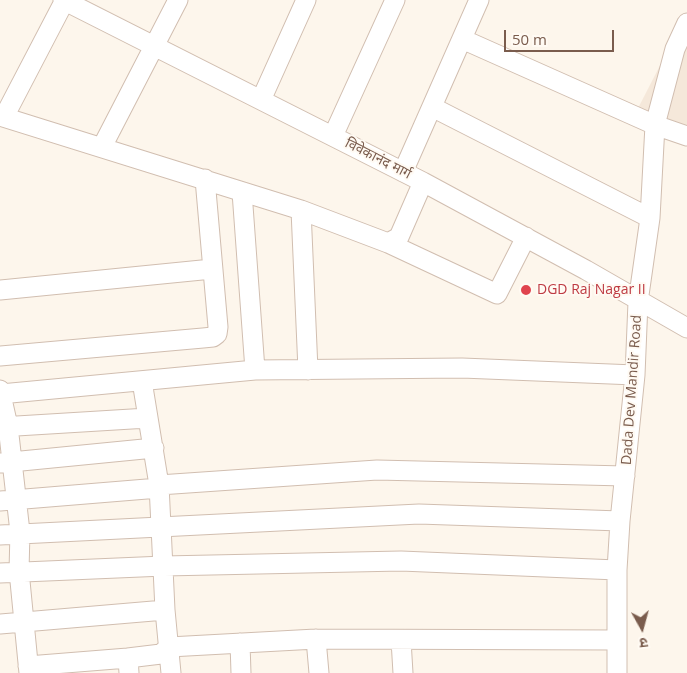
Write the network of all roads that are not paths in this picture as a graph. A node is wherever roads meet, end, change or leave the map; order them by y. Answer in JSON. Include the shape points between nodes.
{"nodes":[{"id":1,"x":64,"y":0,"type":"edge"},
{"id":2,"x":178,"y":0,"type":"edge"},
{"id":3,"x":306,"y":0,"type":"edge"},
{"id":4,"x":395,"y":0,"type":"edge"},
{"id":5,"x":479,"y":0,"type":"edge"},
{"id":6,"x":687,"y":23,"type":"edge"},
{"id":7,"x":462,"y":39,"type":"junction"},
{"id":8,"x":155,"y":46,"type":"junction"},
{"id":9,"x":261,"y":100,"type":"junction"},
{"id":10,"x":432,"y":107,"type":"junction"},
{"id":11,"x":2,"y":116,"type":"edge"},
{"id":12,"x":655,"y":125,"type":"junction"},
{"id":13,"x":332,"y":136,"type":"junction"},
{"id":14,"x":687,"y":136,"type":"edge"},
{"id":15,"x":102,"y":147,"type":"junction"},
{"id":16,"x":403,"y":172,"type":"junction"},
{"id":17,"x":204,"y":179,"type":"junction"},
{"id":18,"x":423,"y":182,"type":"junction"},
{"id":19,"x":242,"y":192,"type":"junction"},
{"id":20,"x":301,"y":210,"type":"junction"},
{"id":21,"x":650,"y":218,"type":"junction"},
{"id":22,"x":526,"y":238,"type":"junction"},
{"id":23,"x":388,"y":243,"type":"junction"},
{"id":24,"x":212,"y":269,"type":"junction"},
{"id":25,"x":0,"y":290,"type":"edge"},
{"id":26,"x":638,"y":302,"type":"junction"},
{"id":27,"x":687,"y":328,"type":"edge"},
{"id":28,"x":0,"y":356,"type":"edge"},
{"id":29,"x":255,"y":370,"type":"junction"},
{"id":30,"x":308,"y":370,"type":"junction"},
{"id":31,"x":635,"y":375,"type":"junction"},
{"id":32,"x":142,"y":381,"type":"junction"},
{"id":33,"x":0,"y":393,"type":"edge"},
{"id":34,"x":148,"y":418,"type":"junction"},
{"id":35,"x":4,"y":427,"type":"edge"},
{"id":36,"x":154,"y":448,"type":"junction"},
{"id":37,"x":6,"y":462,"type":"edge"},
{"id":38,"x":625,"y":476,"type":"junction"},
{"id":39,"x":159,"y":487,"type":"junction"},
{"id":40,"x":8,"y":500,"type":"edge"},
{"id":41,"x":620,"y":521,"type":"junction"},
{"id":42,"x":162,"y":526,"type":"junction"},
{"id":43,"x":20,"y":532,"type":"junction"},
{"id":44,"x":0,"y":535,"type":"edge"},
{"id":45,"x":164,"y":566,"type":"junction"},
{"id":46,"x":617,"y":570,"type":"junction"},
{"id":47,"x":19,"y":571,"type":"junction"},
{"id":48,"x":0,"y":573,"type":"edge"},
{"id":49,"x":165,"y":610,"type":"junction"},
{"id":50,"x":25,"y":622,"type":"junction"},
{"id":51,"x":0,"y":624,"type":"edge"},
{"id":52,"x":316,"y":639,"type":"junction"},
{"id":53,"x":401,"y":640,"type":"junction"},
{"id":54,"x":616,"y":640,"type":"junction"},
{"id":55,"x":240,"y":643,"type":"junction"},
{"id":56,"x":169,"y":647,"type":"junction"},
{"id":57,"x":129,"y":665,"type":"edge"},
{"id":58,"x":28,"y":670,"type":"edge"},
{"id":59,"x":172,"y":673,"type":"edge"},
{"id":60,"x":241,"y":673,"type":"edge"},
{"id":61,"x":318,"y":673,"type":"edge"},
{"id":62,"x":403,"y":673,"type":"edge"},
{"id":63,"x":617,"y":673,"type":"edge"}],
"edges":[{"from":1,"to":8,"type":"street","name":"विवेकानंद मार्ग"},
{"from":1,"to":11,"type":"street"},
{"from":2,"to":8,"type":"street"},
{"from":3,"to":9,"type":"street"},
{"from":4,"to":13,"type":"street"},
{"from":5,"to":7,"type":"street"},
{"from":6,"to":12,"type":"street","name":"Dada Dev Mandir Road","via":[[675,49]]},
{"from":7,"to":10,"type":"street"},
{"from":7,"to":12,"type":"street"},
{"from":8,"to":9,"type":"street","name":"विवेकानंद मार्ग"},
{"from":8,"to":15,"type":"street"},
{"from":9,"to":13,"type":"street","name":"विवेकानंद मार्ग"},
{"from":10,"to":16,"type":"street"},
{"from":10,"to":21,"type":"street"},
{"from":11,"to":15,"type":"street"},
{"from":12,"to":14,"type":"street"},
{"from":12,"to":21,"type":"street","name":"Dada Dev Mandir Road"},
{"from":13,"to":16,"type":"street","name":"विवेकानंद मार्ग"},
{"from":15,"to":17,"type":"street"},
{"from":16,"to":18,"type":"street","name":"विवेकानंद मार्ग"},
{"from":17,"to":19,"type":"street"},
{"from":17,"to":24,"type":"street"},
{"from":18,"to":22,"type":"street","name":"विवेकानंद मार्ग"},
{"from":18,"to":23,"type":"street","via":[[400,237]]},
{"from":19,"to":20,"type":"street"},
{"from":19,"to":29,"type":"street"},
{"from":20,"to":23,"type":"street"},
{"from":20,"to":30,"type":"street"},
{"from":21,"to":26,"type":"street","name":"Dada Dev Mandir Road"},
{"from":22,"to":23,"type":"street","via":[[498,294]]},
{"from":22,"to":26,"type":"street","name":"विवेकानंद मार्ग"},
{"from":24,"to":25,"type":"street"},
{"from":24,"to":28,"type":"street","via":[[218,328],[213,337]]},
{"from":26,"to":27,"type":"street","name":"विवेकानंद मार्ग"},
{"from":26,"to":31,"type":"street","name":"Dada Dev Mandir Road"},
{"from":29,"to":30,"type":"street"},
{"from":29,"to":32,"type":"street"},
{"from":30,"to":31,"type":"street","via":[[462,368]]},
{"from":31,"to":38,"type":"street","name":"Dada Dev Mandir Road"},
{"from":32,"to":33,"type":"street"},
{"from":32,"to":34,"type":"street"},
{"from":33,"to":35,"type":"street"},
{"from":34,"to":35,"type":"street"},
{"from":34,"to":36,"type":"street"},
{"from":35,"to":37,"type":"street"},
{"from":36,"to":37,"type":"street"},
{"from":36,"to":39,"type":"street"},
{"from":37,"to":40,"type":"street"},
{"from":38,"to":39,"type":"street","via":[[377,470]]},
{"from":38,"to":41,"type":"street","name":"Dada Dev Mandir Road"},
{"from":39,"to":40,"type":"street"},
{"from":39,"to":42,"type":"street"},
{"from":40,"to":43,"type":"street"},
{"from":41,"to":42,"type":"street","via":[[419,514]]},
{"from":41,"to":46,"type":"street","name":"Dada Dev Mandir Road"},
{"from":42,"to":43,"type":"street"},
{"from":42,"to":45,"type":"street"},
{"from":43,"to":44,"type":"street"},
{"from":43,"to":47,"type":"street"},
{"from":45,"to":46,"type":"street","via":[[402,561]]},
{"from":45,"to":47,"type":"street"},
{"from":45,"to":49,"type":"street"},
{"from":46,"to":54,"type":"street","name":"Dada Dev Mandir Road"},
{"from":47,"to":48,"type":"street"},
{"from":47,"to":50,"type":"street"},
{"from":49,"to":50,"type":"street"},
{"from":49,"to":56,"type":"street"},
{"from":50,"to":51,"type":"street"},
{"from":50,"to":58,"type":"street"},
{"from":52,"to":53,"type":"street"},
{"from":52,"to":55,"type":"street"},
{"from":52,"to":61,"type":"street"},
{"from":53,"to":54,"type":"street"},
{"from":53,"to":62,"type":"street"},
{"from":54,"to":63,"type":"street","name":"Dada Dev Mandir Road"},
{"from":55,"to":56,"type":"street"},
{"from":55,"to":60,"type":"street"},
{"from":56,"to":57,"type":"street","via":[[162,654]]},
{"from":56,"to":59,"type":"street"},
{"from":57,"to":58,"type":"street"}]}
